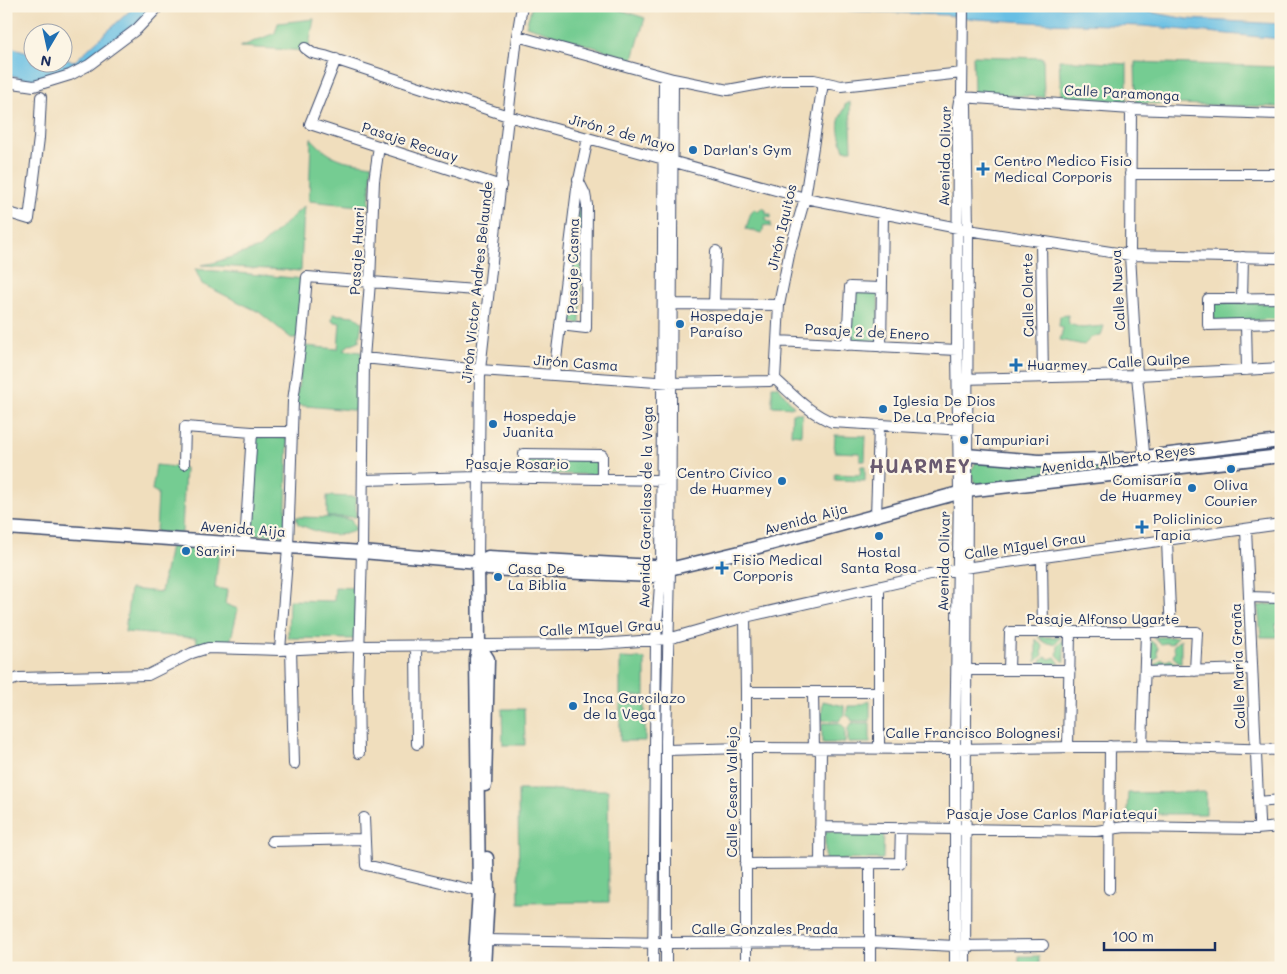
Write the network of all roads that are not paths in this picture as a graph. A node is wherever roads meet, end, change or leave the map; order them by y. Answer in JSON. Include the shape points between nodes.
{"nodes":[{"id":1,"x":159,"y":6,"type":"edge"},
{"id":2,"x":522,"y":6,"type":"edge"},
{"id":3,"x":963,"y":6,"type":"edge"},
{"id":4,"x":517,"y":36,"type":"junction"},
{"id":5,"x":305,"y":48,"type":"dead end"},
{"id":6,"x":336,"y":59,"type":"junction"},
{"id":7,"x":962,"y":73,"type":"junction"},
{"id":8,"x":668,"y":78,"type":"junction"},
{"id":9,"x":6,"y":82,"type":"edge"},
{"id":10,"x":823,"y":83,"type":"junction"},
{"id":11,"x":41,"y":97,"type":"dead end"},
{"id":12,"x":962,"y":97,"type":"junction"},
{"id":13,"x":1131,"y":108,"type":"junction"},
{"id":14,"x":1281,"y":114,"type":"edge"},
{"id":15,"x":508,"y":116,"type":"junction"},
{"id":16,"x":588,"y":138,"type":"junction"},
{"id":17,"x":378,"y":146,"type":"junction"},
{"id":18,"x":668,"y":160,"type":"junction"},
{"id":19,"x":1130,"y":174,"type":"junction"},
{"id":20,"x":1281,"y":174,"type":"edge"},
{"id":21,"x":578,"y":180,"type":"junction"},
{"id":22,"x":501,"y":186,"type":"junction"},
{"id":23,"x":805,"y":198,"type":"junction"},
{"id":24,"x":6,"y":212,"type":"edge"},
{"id":25,"x":883,"y":213,"type":"junction"},
{"id":26,"x":963,"y":229,"type":"junction"},
{"id":27,"x":1041,"y":241,"type":"junction"},
{"id":28,"x":716,"y":251,"type":"dead end"},
{"id":29,"x":1130,"y":255,"type":"junction"},
{"id":30,"x":1243,"y":257,"type":"junction"},
{"id":31,"x":1281,"y":258,"type":"edge"},
{"id":32,"x":370,"y":282,"type":"junction"},
{"id":33,"x":882,"y":288,"type":"junction"},
{"id":34,"x":488,"y":291,"type":"junction"},
{"id":35,"x":1281,"y":298,"type":"edge"},
{"id":36,"x":1242,"y":299,"type":"junction"},
{"id":37,"x":671,"y":304,"type":"junction"},
{"id":38,"x":714,"y":304,"type":"junction"},
{"id":39,"x":779,"y":305,"type":"junction"},
{"id":40,"x":1281,"y":323,"type":"edge"},
{"id":41,"x":1246,"y":324,"type":"junction"},
{"id":42,"x":560,"y":326,"type":"junction"},
{"id":43,"x":777,"y":341,"type":"junction"},
{"id":44,"x":847,"y":345,"type":"junction"},
{"id":45,"x":881,"y":347,"type":"junction"},
{"id":46,"x":957,"y":350,"type":"junction"},
{"id":47,"x":364,"y":358,"type":"junction"},
{"id":48,"x":1281,"y":368,"type":"edge"},
{"id":49,"x":480,"y":370,"type":"junction"},
{"id":50,"x":1247,"y":370,"type":"junction"},
{"id":51,"x":554,"y":375,"type":"junction"},
{"id":52,"x":1137,"y":375,"type":"junction"},
{"id":53,"x":1043,"y":378,"type":"junction"},
{"id":54,"x":775,"y":379,"type":"junction"},
{"id":55,"x":962,"y":379,"type":"junction"},
{"id":56,"x":666,"y":382,"type":"junction"},
{"id":57,"x":879,"y":426,"type":"junction"},
{"id":58,"x":962,"y":430,"type":"junction"},
{"id":59,"x":252,"y":432,"type":"junction"},
{"id":60,"x":292,"y":432,"type":"junction"},
{"id":61,"x":1280,"y":443,"type":"edge"},
{"id":62,"x":966,"y":455,"type":"junction"},
{"id":63,"x":1144,"y":456,"type":"junction"},
{"id":64,"x":1281,"y":456,"type":"edge"},
{"id":65,"x":184,"y":464,"type":"dead end"},
{"id":66,"x":1146,"y":470,"type":"junction"},
{"id":67,"x":478,"y":477,"type":"junction"},
{"id":68,"x":523,"y":478,"type":"junction"},
{"id":69,"x":602,"y":479,"type":"junction"},
{"id":70,"x":363,"y":480,"type":"junction"},
{"id":71,"x":666,"y":480,"type":"junction"},
{"id":72,"x":963,"y":492,"type":"junction"},
{"id":73,"x":876,"y":516,"type":"junction"},
{"id":74,"x":1281,"y":524,"type":"edge"},
{"id":75,"x":6,"y":528,"type":"edge"},
{"id":76,"x":1246,"y":529,"type":"junction"},
{"id":77,"x":1167,"y":541,"type":"junction"},
{"id":78,"x":245,"y":544,"type":"junction"},
{"id":79,"x":288,"y":547,"type":"junction"},
{"id":80,"x":362,"y":552,"type":"junction"},
{"id":81,"x":1042,"y":557,"type":"junction"},
{"id":82,"x":478,"y":562,"type":"junction"},
{"id":83,"x":961,"y":568,"type":"junction"},
{"id":84,"x":665,"y":571,"type":"junction"},
{"id":85,"x":879,"y":587,"type":"junction"},
{"id":86,"x":1250,"y":597,"type":"junction"},
{"id":87,"x":1281,"y":598,"type":"edge"},
{"id":88,"x":745,"y":617,"type":"junction"},
{"id":89,"x":1043,"y":632,"type":"junction"},
{"id":90,"x":1070,"y":632,"type":"junction"},
{"id":91,"x":1146,"y":633,"type":"junction"},
{"id":92,"x":1171,"y":633,"type":"junction"},
{"id":93,"x":656,"y":639,"type":"junction"},
{"id":94,"x":668,"y":639,"type":"junction"},
{"id":95,"x":479,"y":645,"type":"junction"},
{"id":96,"x":359,"y":646,"type":"junction"},
{"id":97,"x":416,"y":646,"type":"junction"},
{"id":98,"x":291,"y":649,"type":"junction"},
{"id":99,"x":280,"y":650,"type":"junction"},
{"id":100,"x":1252,"y":668,"type":"junction"},
{"id":101,"x":961,"y":670,"type":"junction"},
{"id":102,"x":1009,"y":670,"type":"junction"},
{"id":103,"x":1070,"y":670,"type":"junction"},
{"id":104,"x":1195,"y":671,"type":"junction"},
{"id":105,"x":1145,"y":672,"type":"junction"},
{"id":106,"x":6,"y":682,"type":"edge"},
{"id":107,"x":746,"y":692,"type":"junction"},
{"id":108,"x":879,"y":692,"type":"junction"},
{"id":109,"x":813,"y":693,"type":"junction"},
{"id":110,"x":417,"y":744,"type":"dead end"},
{"id":111,"x":1068,"y":746,"type":"junction"},
{"id":112,"x":1110,"y":746,"type":"junction"},
{"id":113,"x":1142,"y":746,"type":"junction"},
{"id":114,"x":746,"y":748,"type":"junction"},
{"id":115,"x":879,"y":748,"type":"junction"},
{"id":116,"x":818,"y":749,"type":"junction"},
{"id":117,"x":960,"y":749,"type":"junction"},
{"id":118,"x":1255,"y":749,"type":"junction"},
{"id":119,"x":666,"y":750,"type":"junction"},
{"id":120,"x":1281,"y":750,"type":"edge"},
{"id":121,"x":359,"y":753,"type":"dead end"},
{"id":122,"x":294,"y":764,"type":"dead end"},
{"id":123,"x":1281,"y":800,"type":"edge"},
{"id":124,"x":1258,"y":802,"type":"junction"},
{"id":125,"x":364,"y":818,"type":"dead end"},
{"id":126,"x":820,"y":827,"type":"junction"},
{"id":127,"x":1281,"y":827,"type":"edge"},
{"id":128,"x":902,"y":828,"type":"junction"},
{"id":129,"x":960,"y":828,"type":"junction"},
{"id":130,"x":1110,"y":829,"type":"junction"},
{"id":131,"x":1256,"y":829,"type":"junction"},
{"id":132,"x":364,"y":839,"type":"junction"},
{"id":133,"x":272,"y":841,"type":"dead end"},
{"id":134,"x":820,"y":863,"type":"junction"},
{"id":135,"x":870,"y":863,"type":"junction"},
{"id":136,"x":745,"y":864,"type":"junction"},
{"id":137,"x":1109,"y":889,"type":"dead end"},
{"id":138,"x":483,"y":893,"type":"junction"},
{"id":139,"x":486,"y":940,"type":"junction"},
{"id":140,"x":653,"y":942,"type":"junction"},
{"id":141,"x":745,"y":942,"type":"junction"},
{"id":142,"x":871,"y":942,"type":"junction"},
{"id":143,"x":667,"y":943,"type":"junction"},
{"id":144,"x":1043,"y":945,"type":"dead end"},
{"id":145,"x":960,"y":946,"type":"junction"},
{"id":146,"x":474,"y":968,"type":"edge"},
{"id":147,"x":484,"y":968,"type":"edge"},
{"id":148,"x":653,"y":968,"type":"edge"},
{"id":149,"x":666,"y":968,"type":"edge"},
{"id":150,"x":746,"y":968,"type":"edge"},
{"id":151,"x":870,"y":968,"type":"edge"},
{"id":152,"x":955,"y":968,"type":"edge"},
{"id":153,"x":965,"y":968,"type":"edge"}],
"edges":[{"from":1,"to":9,"type":"street","via":[[137,29],[89,65],[34,86]]},
{"from":2,"to":4,"type":"street","name":"Jirón Victor Andres Belaunde"},
{"from":3,"to":7,"type":"street","name":"Avenida Olivar"},
{"from":4,"to":8,"type":"street"},
{"from":4,"to":15,"type":"street","name":"Jirón Victor Andres Belaunde"},
{"from":5,"to":6,"type":"street","name":"Jirón 2 de Mayo"},
{"from":6,"to":15,"type":"street","name":"Jirón 2 de Mayo"},
{"from":6,"to":17,"type":"street","name":"Pasaje Recuay","via":[[310,124]]},
{"from":7,"to":10,"type":"street","via":[[841,86]]},
{"from":7,"to":12,"type":"street","name":"Avenida Olivar"},
{"from":8,"to":10,"type":"street","via":[[728,90],[782,80]]},
{"from":8,"to":18,"type":"street","name":"Avenida Garcilaso de la Vega"},
{"from":10,"to":23,"type":"street","name":"Jirón Iquitos"},
{"from":11,"to":24,"type":"street","via":[[29,219]]},
{"from":12,"to":13,"type":"street","name":"Calle Paramonga"},
{"from":12,"to":26,"type":"street","name":"Avenida Olivar","via":[[958,106]]},
{"from":13,"to":14,"type":"street","name":"Calle Paramonga"},
{"from":13,"to":19,"type":"street","name":"Calle Nueva"},
{"from":15,"to":16,"type":"street","name":"Jirón 2 de Mayo"},
{"from":15,"to":22,"type":"street","name":"Jirón Victor Andres Belaunde"},
{"from":16,"to":18,"type":"street","name":"Jirón 2 de Mayo"},
{"from":16,"to":21,"type":"street","name":"Pasaje Casma"},
{"from":17,"to":22,"type":"street","name":"Pasaje Recuay"},
{"from":17,"to":32,"type":"street","name":"Pasaje Huari"},
{"from":18,"to":23,"type":"street","name":"Jirón 2 de Mayo"},
{"from":18,"to":37,"type":"street","name":"Avenida Garcilaso de la Vega"},
{"from":18,"to":56,"type":"street","name":"Avenida Garcilaso de la Vega"},
{"from":19,"to":20,"type":"street"},
{"from":19,"to":29,"type":"street","name":"Calle Nueva"},
{"from":21,"to":42,"type":"street","name":"Pasaje Casma"},
{"from":21,"to":42,"type":"street","name":"Pasaje Casma","via":[[587,205],[586,328]]},
{"from":22,"to":34,"type":"street","name":"Jirón Victor Andres Belaunde"},
{"from":23,"to":25,"type":"street","name":"Jirón 2 de Mayo"},
{"from":23,"to":39,"type":"street","name":"Jirón Iquitos"},
{"from":25,"to":26,"type":"street","name":"Jirón 2 de Mayo"},
{"from":25,"to":33,"type":"street"},
{"from":26,"to":27,"type":"street","name":"Jirón 2 de Mayo"},
{"from":26,"to":46,"type":"street","name":"Avenida Olivar"},
{"from":26,"to":55,"type":"street","name":"Avenida Olivar"},
{"from":27,"to":29,"type":"street","name":"Jirón 2 de Mayo"},
{"from":27,"to":53,"type":"street","name":"Calle Olarte"},
{"from":28,"to":38,"type":"street"},
{"from":29,"to":30,"type":"street","name":"Jirón 2 de Mayo"},
{"from":29,"to":52,"type":"street","name":"Calle Nueva"},
{"from":30,"to":31,"type":"street","name":"Jirón 2 de Mayo"},
{"from":30,"to":36,"type":"street"},
{"from":32,"to":34,"type":"street"},
{"from":32,"to":47,"type":"street","name":"Pasaje Huari"},
{"from":32,"to":60,"type":"street","via":[[307,277],[292,401]]},
{"from":33,"to":44,"type":"street","via":[[850,287]]},
{"from":33,"to":45,"type":"street"},
{"from":34,"to":49,"type":"street","name":"Jirón Victor Andres Belaunde"},
{"from":35,"to":36,"type":"street"},
{"from":36,"to":41,"type":"street","via":[[1208,300],[1208,325]]},
{"from":37,"to":38,"type":"street"},
{"from":37,"to":56,"type":"street","name":"Avenida Garcilaso de la Vega"},
{"from":38,"to":39,"type":"street"},
{"from":39,"to":43,"type":"street","name":"Jirón Iquitos"},
{"from":40,"to":41,"type":"street"},
{"from":41,"to":50,"type":"street"},
{"from":42,"to":51,"type":"street","name":"Pasaje Casma"},
{"from":43,"to":44,"type":"street","name":"Pasaje 2 de Enero"},
{"from":43,"to":54,"type":"street","name":"Jirón Iquitos"},
{"from":44,"to":45,"type":"street","name":"Pasaje 2 de Enero"},
{"from":45,"to":46,"type":"street","name":"Pasaje 2 de Enero"},
{"from":46,"to":55,"type":"street","name":"Avenida Olivar"},
{"from":47,"to":49,"type":"street","name":"Jirón Casma"},
{"from":47,"to":70,"type":"street","name":"Pasaje Huari"},
{"from":48,"to":50,"type":"street","name":"Calle Quilpe"},
{"from":49,"to":51,"type":"street","name":"Jirón Casma"},
{"from":49,"to":67,"type":"street","name":"Jirón Victor Andres Belaunde"},
{"from":50,"to":52,"type":"street","name":"Calle Quilpe"},
{"from":51,"to":56,"type":"street","name":"Jirón Casma"},
{"from":52,"to":53,"type":"street","name":"Calle Quilpe"},
{"from":52,"to":63,"type":"street","name":"Calle Nueva"},
{"from":53,"to":55,"type":"street","name":"Calle Quilpe"},
{"from":54,"to":56,"type":"street","name":"Jirón Casma"},
{"from":54,"to":57,"type":"street","via":[[818,416],[832,422]]},
{"from":55,"to":58,"type":"street","name":"Avenida Olivar"},
{"from":56,"to":71,"type":"street","name":"Avenida Garcilaso de la Vega"},
{"from":57,"to":58,"type":"street"},
{"from":57,"to":73,"type":"street"},
{"from":58,"to":62,"type":"street","name":"Avenida Olivar"},
{"from":58,"to":72,"type":"street","name":"Avenida Olivar"},
{"from":59,"to":60,"type":"street"},
{"from":59,"to":65,"type":"street","via":[[186,427]]},
{"from":59,"to":78,"type":"street"},
{"from":60,"to":79,"type":"street"},
{"from":61,"to":63,"type":"main road","name":"Avenida Alberto Reyes"},
{"from":62,"to":63,"type":"main road","name":"Avenida Alberto Reyes","via":[[1038,461]]},
{"from":62,"to":72,"type":"street","name":"Avenida Olivar"},
{"from":63,"to":66,"type":"street","name":"Calle Nueva"},
{"from":64,"to":66,"type":"main road","name":"Avenida Alberto Reyes"},
{"from":66,"to":72,"type":"main road","name":"Avenida Alberto Reyes"},
{"from":67,"to":68,"type":"street","name":"Pasaje Rosario"},
{"from":67,"to":70,"type":"street","name":"Pasaje Rosario"},
{"from":67,"to":82,"type":"street","name":"Jirón Victor Andres Belaunde"},
{"from":68,"to":69,"type":"street","name":"Pasaje Rosario"},
{"from":68,"to":69,"type":"street","via":[[524,454],[602,455]]},
{"from":69,"to":71,"type":"street","name":"Pasaje Rosario"},
{"from":70,"to":80,"type":"street","name":"Pasaje Huari"},
{"from":71,"to":84,"type":"street","name":"Avenida Garcilaso de la Vega"},
{"from":72,"to":73,"type":"main road","name":"Avenida Aija"},
{"from":72,"to":83,"type":"street","name":"Avenida Olivar"},
{"from":73,"to":84,"type":"main road","name":"Avenida Aija"},
{"from":74,"to":76,"type":"street","name":"Calle MIguel Grau"},
{"from":75,"to":78,"type":"main road","name":"Avenida Aija"},
{"from":76,"to":77,"type":"street","name":"Calle MIguel Grau"},
{"from":76,"to":86,"type":"street","name":"Calle María Graña"},
{"from":77,"to":81,"type":"street","name":"Calle MIguel Grau"},
{"from":77,"to":92,"type":"street"},
{"from":78,"to":79,"type":"main road","name":"Avenida Aija"},
{"from":79,"to":80,"type":"main road","name":"Avenida Aija"},
{"from":79,"to":99,"type":"street"},
{"from":80,"to":82,"type":"main road","name":"Avenida Aija"},
{"from":80,"to":96,"type":"street","name":"Pasaje Huari"},
{"from":81,"to":83,"type":"street","name":"Calle MIguel Grau"},
{"from":81,"to":89,"type":"street"},
{"from":82,"to":84,"type":"main road","name":"Avenida Aija","via":[[488,568],[653,576]]},
{"from":82,"to":95,"type":"main road"},
{"from":83,"to":85,"type":"street","name":"Calle MIguel Grau"},
{"from":83,"to":101,"type":"street","name":"Avenida Olivar"},
{"from":84,"to":93,"type":"street","name":"Avenida Garcilaso de la Vega"},
{"from":84,"to":94,"type":"street","name":"Avenida Garcilaso de la Vega"},
{"from":85,"to":88,"type":"street","name":"Calle MIguel Grau"},
{"from":85,"to":108,"type":"street"},
{"from":86,"to":87,"type":"street"},
{"from":86,"to":100,"type":"street","name":"Calle María Graña"},
{"from":88,"to":94,"type":"street","name":"Calle MIguel Grau"},
{"from":88,"to":107,"type":"street","name":"Calle Cesar Vallejo"},
{"from":89,"to":90,"type":"street","name":"Pasaje Alfonso Ugarte"},
{"from":89,"to":102,"type":"street","name":"Pasaje Alfonso Ugarte","via":[[1010,632]]},
{"from":90,"to":91,"type":"street","name":"Pasaje Alfonso Ugarte"},
{"from":90,"to":103,"type":"street"},
{"from":91,"to":92,"type":"street","name":"Pasaje Alfonso Ugarte"},
{"from":91,"to":105,"type":"street"},
{"from":92,"to":104,"type":"street","name":"Pasaje Alfonso Ugarte","via":[[1196,632]]},
{"from":93,"to":94,"type":"street","name":"Calle MIguel Grau"},
{"from":93,"to":95,"type":"street","name":"Calle MIguel Grau","via":[[600,644]]},
{"from":93,"to":140,"type":"street","name":"Avenida Garcilaso de la Vega"},
{"from":94,"to":119,"type":"street","name":"Avenida Garcilaso de la Vega"},
{"from":95,"to":97,"type":"street","name":"Calle MIguel Grau"},
{"from":95,"to":138,"type":"main road","via":[[476,660]]},
{"from":96,"to":97,"type":"street","name":"Calle MIguel Grau"},
{"from":96,"to":98,"type":"street","name":"Calle MIguel Grau"},
{"from":96,"to":121,"type":"street","name":"Pasaje Huari"},
{"from":97,"to":110,"type":"street"},
{"from":98,"to":99,"type":"street","name":"Calle MIguel Grau"},
{"from":98,"to":122,"type":"street"},
{"from":99,"to":106,"type":"street","name":"Calle MIguel Grau","via":[[208,648],[148,675],[19,678]]},
{"from":100,"to":104,"type":"street"},
{"from":100,"to":118,"type":"street","name":"Calle María Graña"},
{"from":101,"to":102,"type":"street"},
{"from":101,"to":117,"type":"street","name":"Avenida Olivar"},
{"from":102,"to":103,"type":"street"},
{"from":103,"to":111,"type":"street"},
{"from":104,"to":105,"type":"street"},
{"from":105,"to":113,"type":"street"},
{"from":107,"to":109,"type":"street"},
{"from":107,"to":114,"type":"street","name":"Calle Cesar Vallejo"},
{"from":108,"to":109,"type":"street"},
{"from":108,"to":115,"type":"street"},
{"from":109,"to":116,"type":"street"},
{"from":111,"to":112,"type":"street","name":"Calle Francisco Bolognesi"},
{"from":111,"to":117,"type":"street","name":"Calle Francisco Bolognesi"},
{"from":112,"to":113,"type":"street","name":"Calle Francisco Bolognesi"},
{"from":112,"to":130,"type":"street"},
{"from":113,"to":118,"type":"street","name":"Calle Francisco Bolognesi"},
{"from":114,"to":116,"type":"street","name":"Calle Francisco Bolognesi"},
{"from":114,"to":119,"type":"street","name":"Calle Francisco Bolognesi"},
{"from":114,"to":136,"type":"street","name":"Calle Cesar Vallejo"},
{"from":115,"to":116,"type":"street","name":"Calle Francisco Bolognesi"},
{"from":115,"to":117,"type":"street","name":"Calle Francisco Bolognesi"},
{"from":116,"to":126,"type":"street"},
{"from":117,"to":129,"type":"street","name":"Avenida Olivar"},
{"from":118,"to":120,"type":"street","name":"Calle Francisco Bolognesi"},
{"from":118,"to":124,"type":"street","name":"Calle María Graña"},
{"from":119,"to":143,"type":"street","name":"Avenida Garcilaso de la Vega"},
{"from":123,"to":124,"type":"street"},
{"from":124,"to":131,"type":"street","via":[[1259,826]]},
{"from":125,"to":132,"type":"street"},
{"from":126,"to":128,"type":"street","name":"Pasaje Jose Carlos Mariatequi"},
{"from":126,"to":134,"type":"street"},
{"from":127,"to":131,"type":"street","name":"Pasaje Jose Carlos Mariatequi"},
{"from":128,"to":129,"type":"street","name":"Pasaje Jose Carlos Mariatequi"},
{"from":128,"to":135,"type":"street","via":[[900,863]]},
{"from":129,"to":130,"type":"street","name":"Pasaje Jose Carlos Mariatequi"},
{"from":129,"to":145,"type":"street","name":"Avenida Olivar"},
{"from":130,"to":131,"type":"street","name":"Pasaje Jose Carlos Mariatequi"},
{"from":130,"to":137,"type":"street"},
{"from":132,"to":133,"type":"street"},
{"from":132,"to":138,"type":"street","via":[[366,864]]},
{"from":134,"to":135,"type":"street"},
{"from":134,"to":136,"type":"street"},
{"from":135,"to":142,"type":"street"},
{"from":136,"to":141,"type":"street","name":"Calle Cesar Vallejo"},
{"from":138,"to":139,"type":"main road"},
{"from":138,"to":146,"type":"main road"},
{"from":139,"to":140,"type":"street","name":"Calle Gonzales Prada"},
{"from":139,"to":147,"type":"main road"},
{"from":140,"to":143,"type":"street","name":"Calle Gonzales Prada"},
{"from":140,"to":148,"type":"street","name":"Avenida Garcilaso de la Vega"},
{"from":141,"to":142,"type":"street","name":"Calle Gonzales Prada"},
{"from":141,"to":143,"type":"street","name":"Calle Gonzales Prada"},
{"from":141,"to":150,"type":"street","name":"Calle Cesar Vallejo"},
{"from":142,"to":145,"type":"street","name":"Calle Gonzales Prada"},
{"from":142,"to":151,"type":"street"},
{"from":143,"to":149,"type":"street","name":"Avenida Garcilaso de la Vega"},
{"from":144,"to":145,"type":"street","name":"Calle Gonzales Prada"},
{"from":145,"to":152,"type":"street","name":"Avenida Olivar"},
{"from":145,"to":153,"type":"street","name":"Avenida Olivar"}]}
